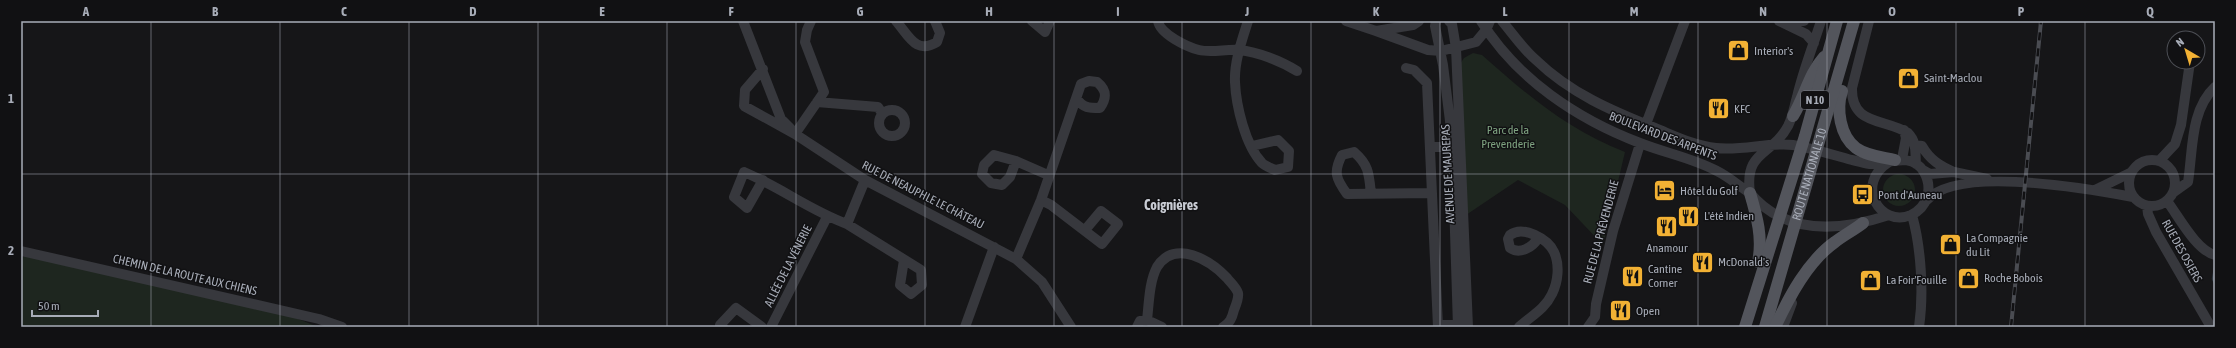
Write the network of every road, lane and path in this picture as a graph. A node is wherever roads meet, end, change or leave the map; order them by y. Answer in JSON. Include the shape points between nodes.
{"nodes":[{"id":1,"x":744,"y":21,"type":"edge"},
{"id":2,"x":811,"y":21,"type":"edge"},
{"id":3,"x":896,"y":21,"type":"edge"},
{"id":4,"x":935,"y":21,"type":"edge"},
{"id":5,"x":1032,"y":21,"type":"edge"},
{"id":6,"x":1050,"y":21,"type":"edge"},
{"id":7,"x":1158,"y":21,"type":"edge"},
{"id":8,"x":1248,"y":21,"type":"edge"},
{"id":9,"x":1346,"y":21,"type":"edge"},
{"id":10,"x":1419,"y":21,"type":"edge"},
{"id":11,"x":1436,"y":21,"type":"edge"},
{"id":12,"x":1449,"y":21,"type":"edge"},
{"id":13,"x":1502,"y":21,"type":"edge"},
{"id":14,"x":1685,"y":21,"type":"edge"},
{"id":15,"x":1779,"y":21,"type":"edge"},
{"id":16,"x":1783,"y":21,"type":"edge"},
{"id":17,"x":1804,"y":21,"type":"edge"},
{"id":18,"x":1821,"y":21,"type":"edge"},
{"id":19,"x":1837,"y":21,"type":"edge"},
{"id":20,"x":1854,"y":21,"type":"edge"},
{"id":21,"x":1870,"y":21,"type":"edge"},
{"id":22,"x":1486,"y":24,"type":"edge"},
{"id":23,"x":1376,"y":31,"type":"junction"},
{"id":24,"x":1814,"y":43,"type":"junction"},
{"id":25,"x":1456,"y":48,"type":"junction"},
{"id":26,"x":1240,"y":50,"type":"junction"},
{"id":27,"x":1441,"y":51,"type":"junction"},
{"id":28,"x":1827,"y":53,"type":"junction"},
{"id":29,"x":1844,"y":60,"type":"junction"},
{"id":30,"x":1406,"y":68,"type":"dead end"},
{"id":31,"x":763,"y":69,"type":"junction"},
{"id":32,"x":1297,"y":70,"type":"dead end"},
{"id":33,"x":2189,"y":70,"type":"edge"},
{"id":34,"x":2215,"y":87,"type":"edge"},
{"id":35,"x":1077,"y":99,"type":"dead end"},
{"id":36,"x":817,"y":102,"type":"junction"},
{"id":37,"x":882,"y":113,"type":"dead end"},
{"id":38,"x":1793,"y":116,"type":"junction"},
{"id":39,"x":1646,"y":124,"type":"junction"},
{"id":40,"x":1904,"y":130,"type":"junction"},
{"id":41,"x":795,"y":134,"type":"junction"},
{"id":42,"x":1640,"y":144,"type":"junction"},
{"id":43,"x":1915,"y":145,"type":"junction"},
{"id":44,"x":1252,"y":146,"type":"dead end"},
{"id":45,"x":1770,"y":146,"type":"junction"},
{"id":46,"x":1430,"y":147,"type":"junction"},
{"id":47,"x":1453,"y":147,"type":"junction"},
{"id":48,"x":1801,"y":147,"type":"junction"},
{"id":49,"x":1818,"y":151,"type":"junction"},
{"id":50,"x":1895,"y":160,"type":"junction"},
{"id":51,"x":1016,"y":161,"type":"dead end"},
{"id":52,"x":2159,"y":161,"type":"junction"},
{"id":53,"x":2190,"y":166,"type":"junction"},
{"id":54,"x":1919,"y":167,"type":"junction"},
{"id":55,"x":1954,"y":172,"type":"junction"},
{"id":56,"x":2132,"y":172,"type":"junction"},
{"id":57,"x":1048,"y":175,"type":"junction"},
{"id":58,"x":2174,"y":175,"type":"junction"},
{"id":59,"x":763,"y":180,"type":"dead end"},
{"id":60,"x":865,"y":180,"type":"junction"},
{"id":61,"x":1999,"y":181,"type":"junction"},
{"id":62,"x":2096,"y":190,"type":"junction"},
{"id":63,"x":2174,"y":192,"type":"junction"},
{"id":64,"x":1432,"y":193,"type":"junction"},
{"id":65,"x":1750,"y":193,"type":"junction"},
{"id":66,"x":1371,"y":194,"type":"junction"},
{"id":67,"x":2133,"y":197,"type":"junction"},
{"id":68,"x":1041,"y":200,"type":"junction"},
{"id":69,"x":1927,"y":200,"type":"junction"},
{"id":70,"x":2167,"y":201,"type":"junction"},
{"id":71,"x":2147,"y":206,"type":"junction"},
{"id":72,"x":1890,"y":215,"type":"junction"},
{"id":73,"x":1912,"y":215,"type":"junction"},
{"id":74,"x":827,"y":217,"type":"junction"},
{"id":75,"x":1780,"y":217,"type":"junction"},
{"id":76,"x":1796,"y":222,"type":"junction"},
{"id":77,"x":1863,"y":223,"type":"junction"},
{"id":78,"x":847,"y":224,"type":"junction"},
{"id":79,"x":1085,"y":230,"type":"dead end"},
{"id":80,"x":1538,"y":238,"type":"dead end"},
{"id":81,"x":994,"y":247,"type":"junction"},
{"id":82,"x":21,"y":250,"type":"edge"},
{"id":83,"x":2212,"y":254,"type":"edge"},
{"id":84,"x":1016,"y":259,"type":"junction"},
{"id":85,"x":904,"y":260,"type":"dead end"},
{"id":86,"x":1757,"y":286,"type":"junction"},
{"id":87,"x":1796,"y":290,"type":"junction"},
{"id":88,"x":1147,"y":320,"type":"junction"},
{"id":89,"x":1438,"y":326,"type":"edge"},
{"id":90,"x":1462,"y":326,"type":"edge"},
{"id":91,"x":342,"y":327,"type":"edge"},
{"id":92,"x":722,"y":327,"type":"edge"},
{"id":93,"x":762,"y":327,"type":"edge"},
{"id":94,"x":771,"y":327,"type":"edge"},
{"id":95,"x":964,"y":327,"type":"edge"},
{"id":96,"x":1071,"y":327,"type":"edge"},
{"id":97,"x":1137,"y":327,"type":"edge"},
{"id":98,"x":1162,"y":327,"type":"edge"},
{"id":99,"x":1223,"y":327,"type":"edge"},
{"id":100,"x":1519,"y":327,"type":"edge"},
{"id":101,"x":1588,"y":327,"type":"edge"},
{"id":102,"x":1745,"y":327,"type":"edge"},
{"id":103,"x":1765,"y":327,"type":"edge"},
{"id":104,"x":1775,"y":327,"type":"edge"},
{"id":105,"x":1783,"y":327,"type":"edge"},
{"id":106,"x":1919,"y":327,"type":"edge"},
{"id":107,"x":2211,"y":327,"type":"edge"}],
"edges":[{"from":1,"to":31,"type":"street"},
{"from":2,"to":36,"type":"street","via":[[806,42],[824,92]]},
{"from":3,"to":4,"type":"street","via":[[914,43],[922,48],[937,42],[940,33]]},
{"from":5,"to":6,"type":"street","via":[[1045,32]]},
{"from":7,"to":26,"type":"street","via":[[1158,25],[1173,39],[1200,50]]},
{"from":8,"to":26,"type":"street"},
{"from":9,"to":23,"type":"street"},
{"from":10,"to":23,"type":"street","via":[[1413,25]]},
{"from":11,"to":27,"type":"street","name":"AVENUE DE MAUREPAS"},
{"from":12,"to":25,"type":"street","name":"AVENUE DE MAUREPAS","via":[[1452,24]]},
{"from":13,"to":39,"type":"street","name":"BOULEVARD DES ARPENTS","via":[[1536,60],[1562,82],[1594,101]]},
{"from":14,"to":39,"type":"street"},
{"from":15,"to":24,"type":"street","via":[[1806,34]]},
{"from":16,"to":17,"type":"street"},
{"from":18,"to":24,"type":"street"},
{"from":19,"to":28,"type":"main road","number":"N 10"},
{"from":20,"to":29,"type":"main road","name":"ROUTE NATIONALE 10","number":"N 10"},
{"from":21,"to":40,"type":"street","via":[[1852,88],[1852,97],[1855,106],[1866,118]]},
{"from":22,"to":25,"type":"street","via":[[1476,42]]},
{"from":22,"to":42,"type":"street","name":"BOULEVARD DES ARPENTS","via":[[1526,75],[1554,98],[1594,123]]},
{"from":23,"to":27,"type":"street","via":[[1428,50]]},
{"from":24,"to":38,"type":"street"},
{"from":25,"to":27,"type":"street"},
{"from":25,"to":90,"type":"street","name":"AVENUE DE MAUREPAS"},
{"from":26,"to":32,"type":"street"},
{"from":26,"to":44,"type":"street","via":[[1235,81],[1243,129]]},
{"from":27,"to":47,"type":"street","name":"AVENUE DE MAUREPAS"},
{"from":28,"to":38,"type":"main road","via":[[1815,68],[1803,99]]},
{"from":28,"to":48,"type":"main road","number":"N 10"},
{"from":29,"to":49,"type":"main road","name":"ROUTE NATIONALE 10","number":"N 10"},
{"from":29,"to":50,"type":"main road","via":[[1846,75],[1839,111],[1846,136],[1856,148]]},
{"from":30,"to":46,"type":"street","via":[[1414,70],[1427,83]]},
{"from":31,"to":41,"type":"street","via":[[781,119]]},
{"from":31,"to":41,"type":"street","name":"RUE DE NEAUPHLE LE CHÂTEAU","via":[[745,90],[744,106]]},
{"from":33,"to":52,"type":"street","via":[[2182,125],[2175,144]]},
{"from":34,"to":53,"type":"street","via":[[2207,94],[2197,118]]},
{"from":35,"to":57,"type":"street"},
{"from":36,"to":37,"type":"street","via":[[878,107]]},
{"from":36,"to":41,"type":"street"},
{"from":38,"to":45,"type":"street","via":[[1787,128]]},
{"from":39,"to":45,"type":"street","name":"BOULEVARD DES ARPENTS","via":[[1697,145],[1744,149]]},
{"from":40,"to":43,"type":"street","via":[[1913,138]]},
{"from":40,"to":50,"type":"street","via":[[1906,138]]},
{"from":41,"to":60,"type":"street","name":"RUE DE NEAUPHLE LE CHÂTEAU"},
{"from":42,"to":65,"type":"street","name":"BOULEVARD DES ARPENTS","via":[[1718,171]]},
{"from":42,"to":101,"type":"street","name":"RUE DE LA PRÉVENDERIE","via":[[1613,231],[1596,311]]},
{"from":43,"to":54,"type":"street"},
{"from":43,"to":55,"type":"street","via":[[1922,146],[1926,154],[1940,166]]},
{"from":45,"to":48,"type":"street","name":"BOULEVARD DES ARPENTS"},
{"from":45,"to":65,"type":"street","via":[[1754,161],[1750,170]]},
{"from":46,"to":47,"type":"street"},
{"from":46,"to":64,"type":"street"},
{"from":47,"to":90,"type":"street","name":"AVENUE DE MAUREPAS"},
{"from":48,"to":49,"type":"street","name":"BOULEVARD DES ARPENTS"},
{"from":48,"to":75,"type":"main road","number":"N 10"},
{"from":49,"to":50,"type":"street","name":"BOULEVARD DES ARPENTS","via":[[1872,164]]},
{"from":49,"to":76,"type":"main road","name":"ROUTE NATIONALE 10","number":"N 10"},
{"from":50,"to":54,"type":"street"},
{"from":50,"to":72,"type":"street","via":[[1881,167],[1875,175],[1872,191],[1875,201]]},
{"from":51,"to":57,"type":"street"},
{"from":52,"to":56,"type":"street","via":[[2141,163]]},
{"from":52,"to":58,"type":"street"},
{"from":53,"to":58,"type":"street"},
{"from":53,"to":63,"type":"street","via":[[2188,182]]},
{"from":54,"to":55,"type":"street","via":[[1930,174]]},
{"from":54,"to":69,"type":"street","via":[[1929,183]]},
{"from":55,"to":61,"type":"street"},
{"from":56,"to":62,"type":"street"},
{"from":56,"to":67,"type":"street","via":[[2129,185]]},
{"from":57,"to":68,"type":"street"},
{"from":58,"to":63,"type":"street"},
{"from":59,"to":74,"type":"street","name":"ALLÉE DE LA VÉNERIE"},
{"from":60,"to":78,"type":"street"},
{"from":60,"to":81,"type":"street","name":"RUE DE NEAUPHLE LE CHÂTEAU"},
{"from":61,"to":62,"type":"street"},
{"from":61,"to":69,"type":"street","via":[[1951,186],[1932,194]]},
{"from":62,"to":67,"type":"street"},
{"from":63,"to":70,"type":"street"},
{"from":64,"to":66,"type":"street"},
{"from":64,"to":89,"type":"street"},
{"from":65,"to":75,"type":"street","name":"BOULEVARD DES ARPENTS","via":[[1766,210]]},
{"from":65,"to":86,"type":"main road","via":[[1760,232],[1761,250],[1753,278]]},
{"from":66,"to":66,"type":"street","via":[[1347,194],[1337,181],[1337,165],[1342,155],[1354,152],[1365,161],[1370,175]]},
{"from":67,"to":71,"type":"street"},
{"from":68,"to":79,"type":"street"},
{"from":68,"to":84,"type":"street"},
{"from":69,"to":73,"type":"street"},
{"from":70,"to":71,"type":"street","via":[[2161,205]]},
{"from":70,"to":83,"type":"street","via":[[2199,246]]},
{"from":71,"to":107,"type":"street","name":"RUE DES OSIERS","via":[[2156,232]]},
{"from":72,"to":73,"type":"street"},
{"from":72,"to":77,"type":"street","name":"BOULEVARD DES ARPENTS"},
{"from":73,"to":106,"type":"street","via":[[1922,290]]},
{"from":74,"to":78,"type":"street","name":"ALLÉE DE LA VÉNERIE"},
{"from":74,"to":94,"type":"street","name":"ALLÉE DE LA VÉNERIE"},
{"from":75,"to":76,"type":"street","name":"BOULEVARD DES ARPENTS"},
{"from":75,"to":86,"type":"main road","number":"N 10"},
{"from":76,"to":77,"type":"street","name":"BOULEVARD DES ARPENTS","via":[[1832,228]]},
{"from":76,"to":103,"type":"main road","name":"ROUTE NATIONALE 10","number":"N 10"},
{"from":77,"to":87,"type":"main road","via":[[1823,252]]},
{"from":78,"to":85,"type":"street","name":"ALLÉE DE LA VÉNERIE"},
{"from":80,"to":100,"type":"street","via":[[1547,242],[1555,253],[1557,278],[1548,301]]},
{"from":81,"to":84,"type":"street","name":"RUE DE NEAUPHLE LE CHÂTEAU"},
{"from":81,"to":95,"type":"street"},
{"from":82,"to":91,"type":"street","name":"CHEMIN DE LA ROUTE AUX CHIENS","via":[[319,319]]},
{"from":84,"to":96,"type":"street","name":"RUE DE NEAUPHLE LE CHÂTEAU","via":[[1042,282]]},
{"from":86,"to":102,"type":"main road","number":"N 10"},
{"from":87,"to":104,"type":"main road"},
{"from":87,"to":105,"type":"street"},
{"from":88,"to":97,"type":"street","via":[[1140,321]]},
{"from":88,"to":98,"type":"street"},
{"from":88,"to":99,"type":"street","via":[[1152,282],[1157,268],[1162,260],[1172,255],[1186,254],[1202,257],[1215,266],[1237,290],[1233,318]]},
{"from":89,"to":90,"type":"street"},
{"from":92,"to":93,"type":"street","via":[[720,325],[736,308]]}]}
